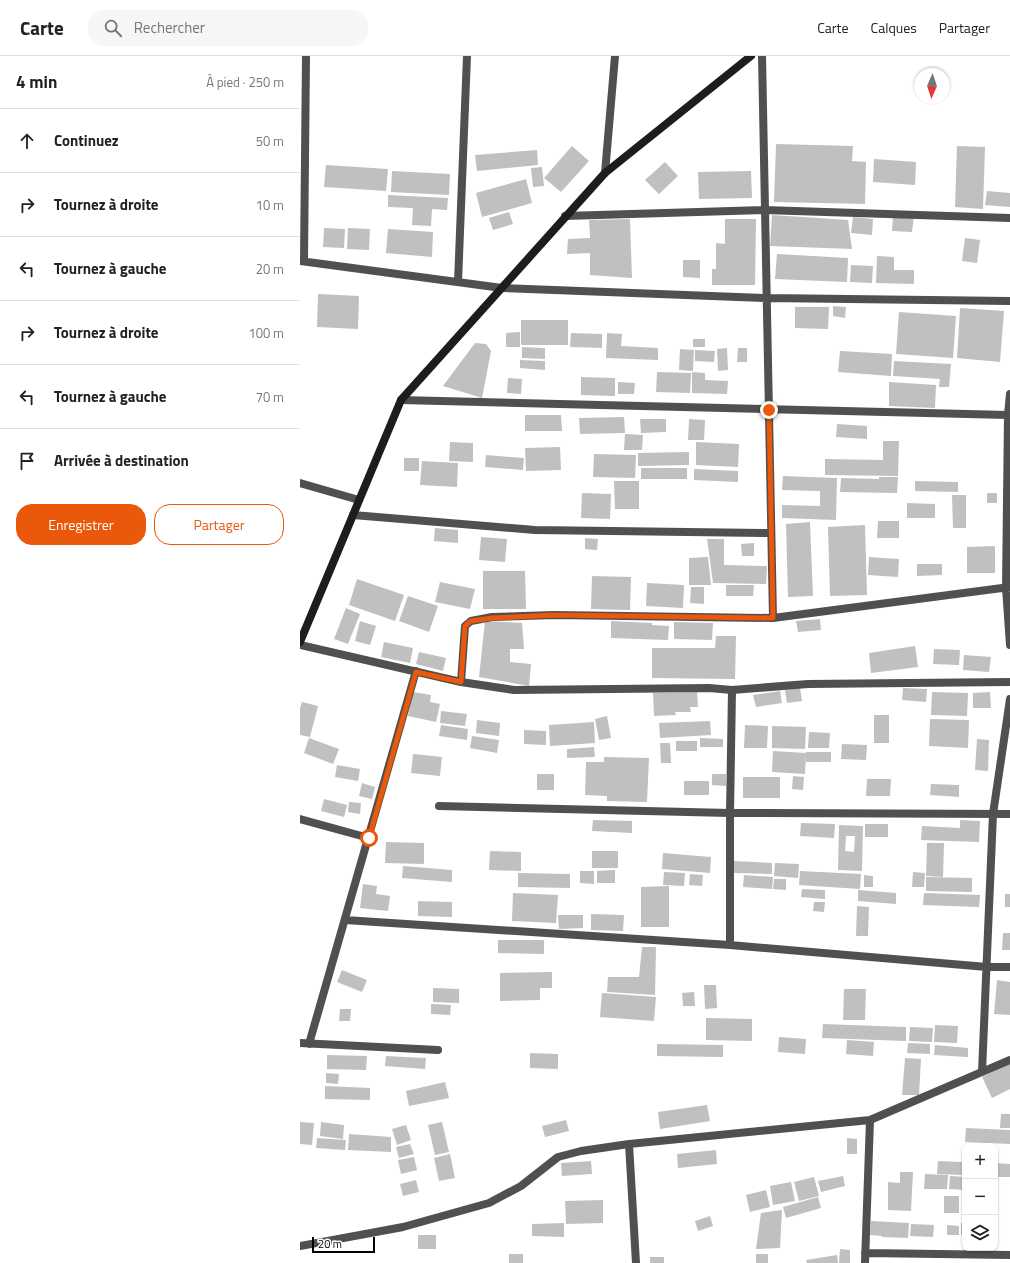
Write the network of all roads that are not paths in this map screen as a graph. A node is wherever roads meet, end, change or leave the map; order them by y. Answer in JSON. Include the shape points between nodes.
{"nodes":[{"id":1,"x":306,"y":56,"type":"edge"},
{"id":2,"x":467,"y":56,"type":"edge"},
{"id":3,"x":615,"y":56,"type":"edge"},
{"id":4,"x":752,"y":56,"type":"edge"},
{"id":5,"x":762,"y":56,"type":"edge"},
{"id":6,"x":605,"y":173,"type":"junction"},
{"id":7,"x":764,"y":210,"type":"junction"},
{"id":8,"x":565,"y":216,"type":"junction"},
{"id":9,"x":1010,"y":218,"type":"edge"},
{"id":10,"x":302,"y":261,"type":"edge"},
{"id":11,"x":458,"y":282,"type":"junction"},
{"id":12,"x":502,"y":288,"type":"junction"},
{"id":13,"x":767,"y":298,"type":"junction"},
{"id":14,"x":1010,"y":301,"type":"edge"},
{"id":15,"x":1010,"y":394,"type":"edge"},
{"id":16,"x":401,"y":400,"type":"junction"},
{"id":17,"x":769,"y":410,"type":"junction"},
{"id":18,"x":1008,"y":415,"type":"junction"},
{"id":19,"x":300,"y":483,"type":"edge"},
{"id":20,"x":359,"y":500,"type":"junction"},
{"id":21,"x":353,"y":515,"type":"junction"},
{"id":22,"x":771,"y":533,"type":"junction"},
{"id":23,"x":1008,"y":588,"type":"edge"},
{"id":24,"x":773,"y":618,"type":"junction"},
{"id":25,"x":300,"y":642,"type":"edge"},
{"id":26,"x":300,"y":645,"type":"edge"},
{"id":27,"x":1010,"y":645,"type":"edge"},
{"id":28,"x":416,"y":672,"type":"junction"},
{"id":29,"x":461,"y":682,"type":"junction"},
{"id":30,"x":1010,"y":682,"type":"edge"},
{"id":31,"x":732,"y":690,"type":"junction"},
{"id":32,"x":1010,"y":699,"type":"edge"},
{"id":33,"x":439,"y":806,"type":"dead end"},
{"id":34,"x":730,"y":813,"type":"junction"},
{"id":35,"x":993,"y":814,"type":"junction"},
{"id":36,"x":1010,"y":814,"type":"edge"},
{"id":37,"x":300,"y":819,"type":"edge"},
{"id":38,"x":369,"y":838,"type":"junction"},
{"id":39,"x":345,"y":920,"type":"junction"},
{"id":40,"x":730,"y":945,"type":"junction"},
{"id":41,"x":987,"y":967,"type":"junction"},
{"id":42,"x":1010,"y":967,"type":"edge"},
{"id":43,"x":300,"y":1043,"type":"edge"},
{"id":44,"x":310,"y":1044,"type":"junction"},
{"id":45,"x":438,"y":1050,"type":"dead end"},
{"id":46,"x":1010,"y":1060,"type":"edge"},
{"id":47,"x":982,"y":1072,"type":"junction"},
{"id":48,"x":870,"y":1120,"type":"junction"},
{"id":49,"x":629,"y":1144,"type":"junction"},
{"id":50,"x":300,"y":1246,"type":"edge"},
{"id":51,"x":865,"y":1253,"type":"junction"},
{"id":52,"x":1010,"y":1255,"type":"edge"},
{"id":53,"x":636,"y":1263,"type":"edge"},
{"id":54,"x":865,"y":1263,"type":"edge"}],
"edges":[{"from":1,"to":10,"type":"street"},
{"from":2,"to":11,"type":"street"},
{"from":3,"to":6,"type":"street"},
{"from":4,"to":6,"type":"street"},
{"from":5,"to":7,"type":"street"},
{"from":6,"to":8,"type":"street"},
{"from":7,"to":8,"type":"street"},
{"from":7,"to":9,"type":"street"},
{"from":7,"to":13,"type":"street"},
{"from":8,"to":12,"type":"street"},
{"from":10,"to":11,"type":"street"},
{"from":11,"to":12,"type":"street"},
{"from":12,"to":13,"type":"street"},
{"from":12,"to":16,"type":"street"},
{"from":13,"to":14,"type":"street"},
{"from":13,"to":17,"type":"street"},
{"from":15,"to":18,"type":"street"},
{"from":16,"to":17,"type":"street"},
{"from":16,"to":20,"type":"street"},
{"from":17,"to":18,"type":"street"},
{"from":17,"to":22,"type":"street"},
{"from":18,"to":23,"type":"street"},
{"from":19,"to":20,"type":"street"},
{"from":20,"to":21,"type":"street"},
{"from":21,"to":22,"type":"street","via":[[535,530]]},
{"from":21,"to":25,"type":"street"},
{"from":22,"to":24,"type":"street"},
{"from":23,"to":24,"type":"street"},
{"from":23,"to":27,"type":"street"},
{"from":24,"to":29,"type":"street","via":[[554,615],[471,621],[465,626]]},
{"from":26,"to":28,"type":"street"},
{"from":28,"to":29,"type":"street"},
{"from":28,"to":38,"type":"street"},
{"from":29,"to":31,"type":"street","via":[[514,690]]},
{"from":30,"to":31,"type":"street","via":[[808,684]]},
{"from":31,"to":34,"type":"street"},
{"from":32,"to":35,"type":"street"},
{"from":33,"to":34,"type":"street"},
{"from":34,"to":35,"type":"street"},
{"from":34,"to":40,"type":"street"},
{"from":35,"to":36,"type":"street"},
{"from":35,"to":41,"type":"street"},
{"from":37,"to":38,"type":"street"},
{"from":38,"to":39,"type":"street"},
{"from":39,"to":40,"type":"street"},
{"from":39,"to":44,"type":"street"},
{"from":40,"to":41,"type":"street"},
{"from":41,"to":42,"type":"street"},
{"from":41,"to":47,"type":"street"},
{"from":43,"to":44,"type":"street"},
{"from":44,"to":45,"type":"street"},
{"from":46,"to":47,"type":"street"},
{"from":47,"to":48,"type":"street"},
{"from":48,"to":49,"type":"street"},
{"from":48,"to":51,"type":"street"},
{"from":49,"to":50,"type":"street","via":[[558,1157],[521,1186],[489,1204],[403,1227]]},
{"from":49,"to":53,"type":"street"},
{"from":51,"to":52,"type":"street"},
{"from":51,"to":54,"type":"street"}]}
